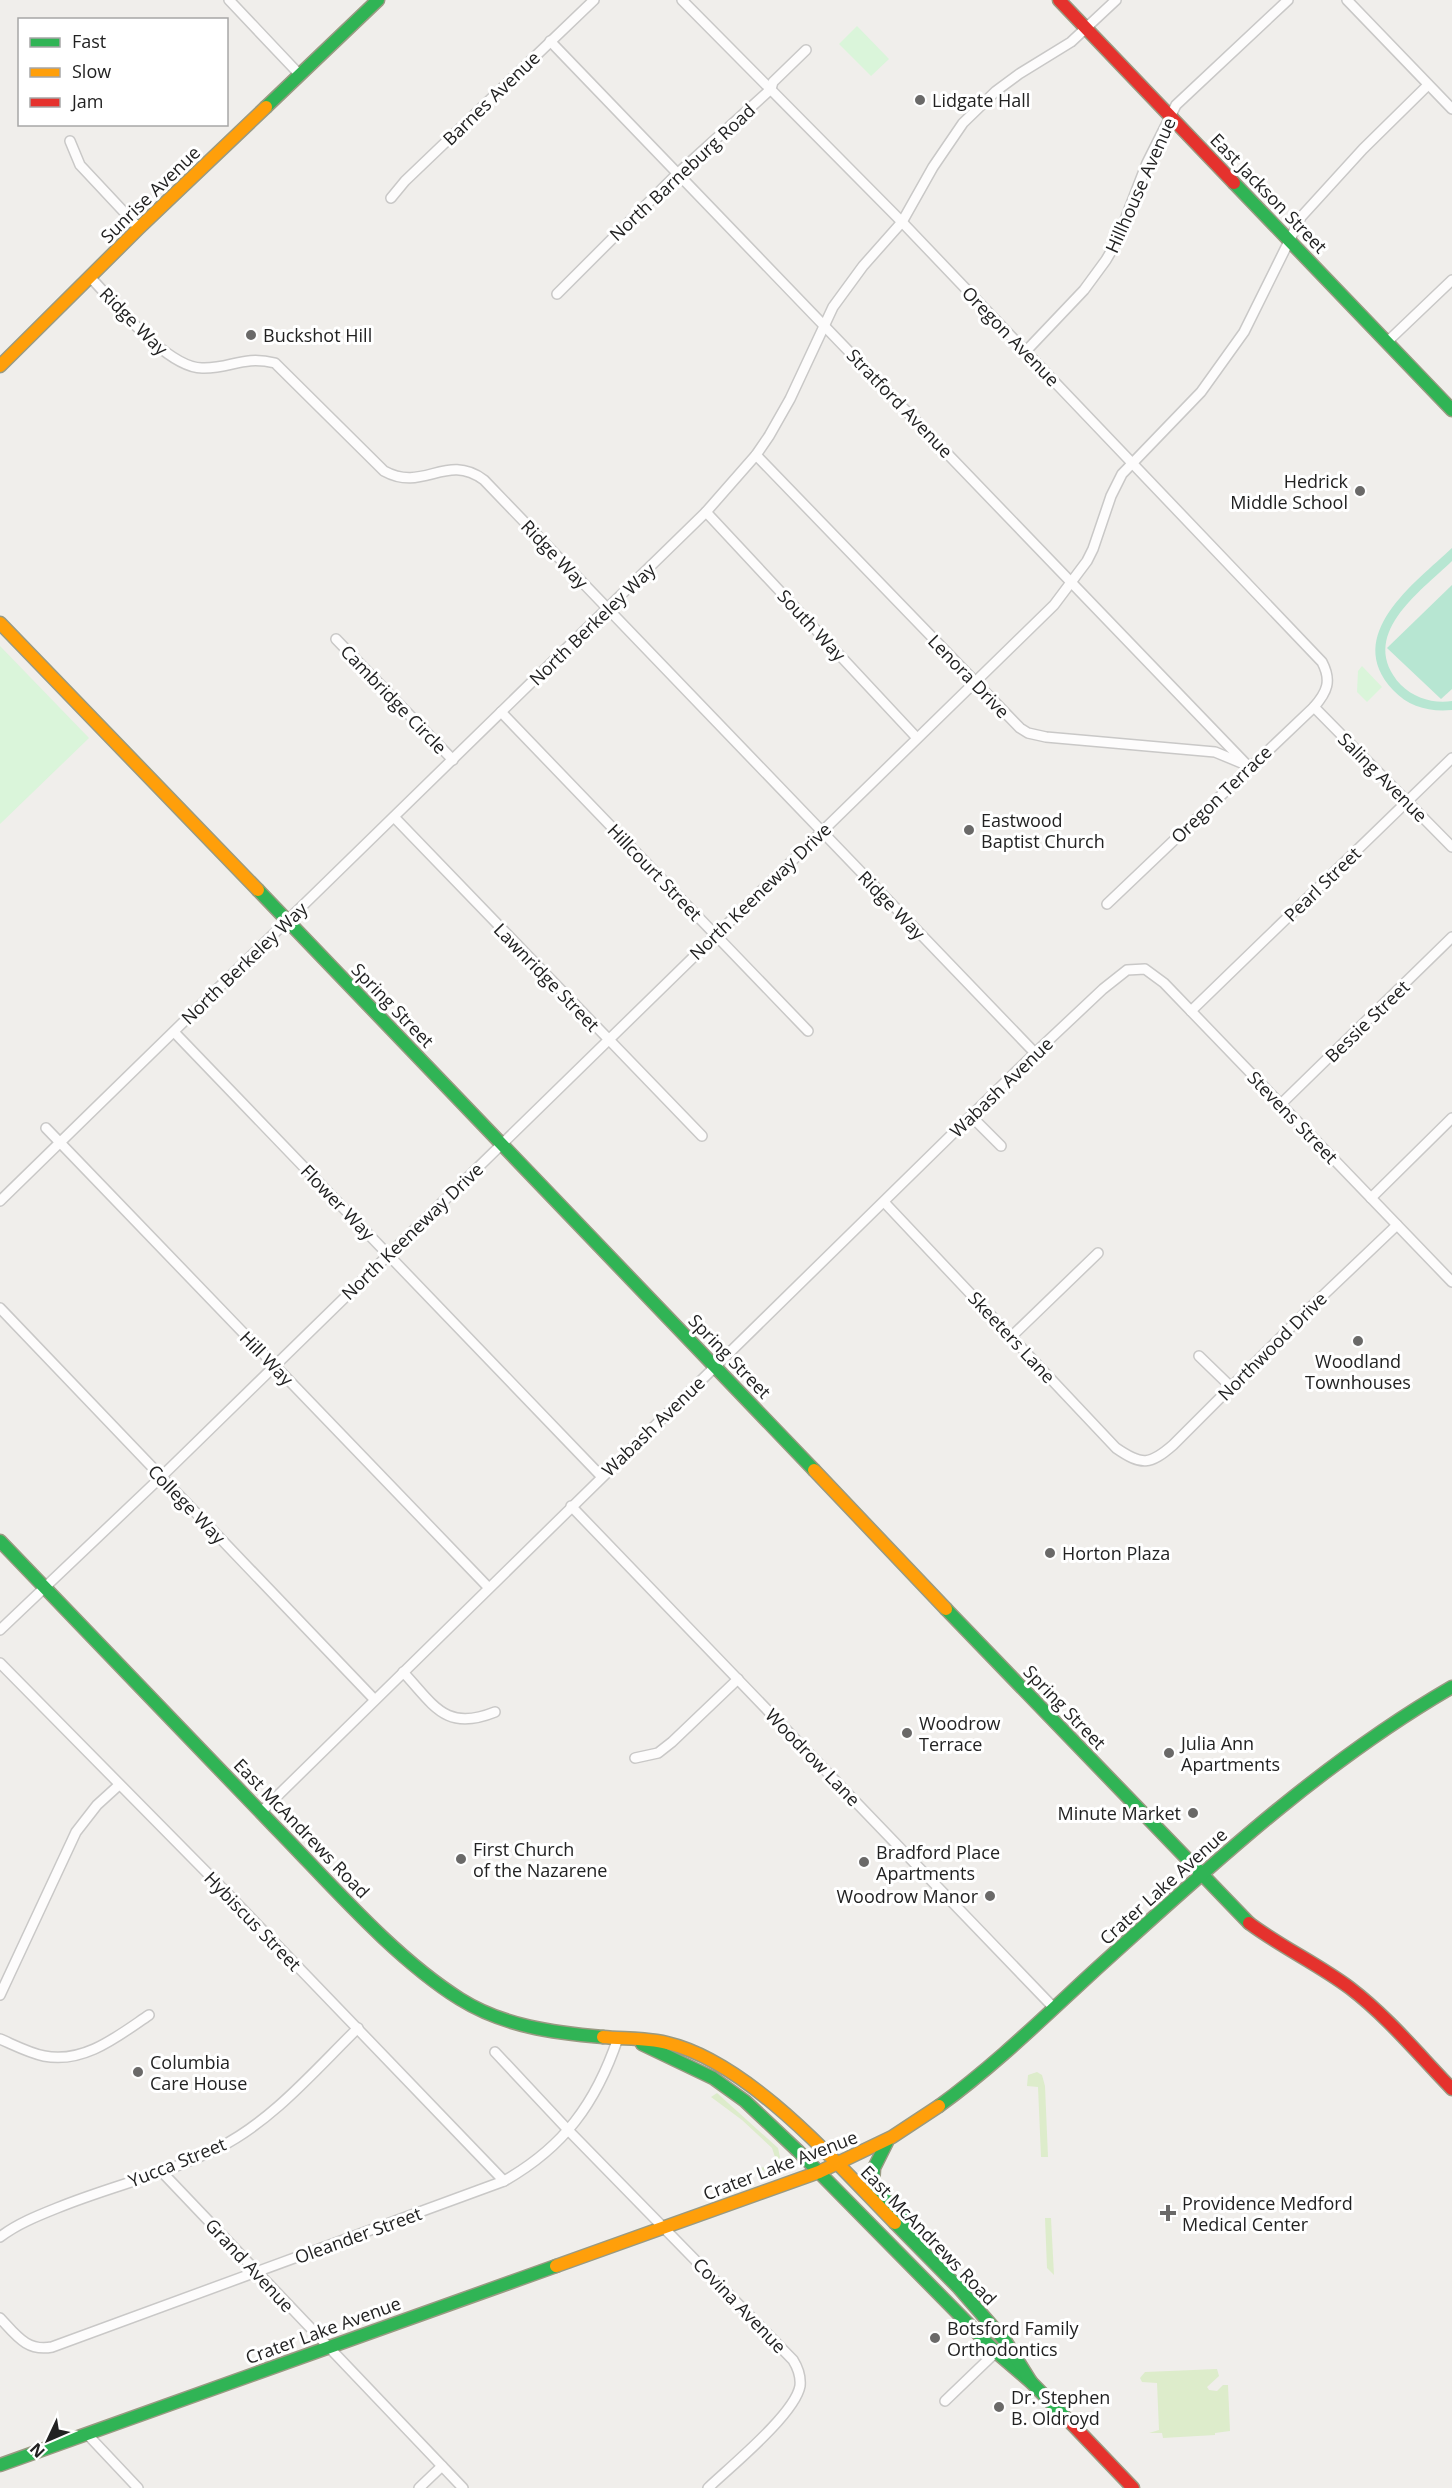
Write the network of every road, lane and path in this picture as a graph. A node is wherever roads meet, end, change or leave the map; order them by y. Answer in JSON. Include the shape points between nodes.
{"nodes":[{"id":1,"x":229,"y":0,"type":"edge"},
{"id":2,"x":378,"y":0,"type":"edge"},
{"id":3,"x":594,"y":0,"type":"edge"},
{"id":4,"x":682,"y":0,"type":"edge"},
{"id":5,"x":1059,"y":0,"type":"edge"},
{"id":6,"x":1116,"y":0,"type":"edge"},
{"id":7,"x":1288,"y":0,"type":"edge"},
{"id":8,"x":1347,"y":0,"type":"edge"},
{"id":9,"x":1086,"y":29,"type":"junction"},
{"id":10,"x":550,"y":41,"type":"junction"},
{"id":11,"x":806,"y":50,"type":"dead end"},
{"id":12,"x":300,"y":75,"type":"junction"},
{"id":13,"x":1428,"y":85,"type":"junction"},
{"id":14,"x":771,"y":89,"type":"junction"},
{"id":15,"x":1452,"y":110,"type":"edge"},
{"id":16,"x":1170,"y":115,"type":"junction"},
{"id":17,"x":70,"y":141,"type":"dead end"},
{"id":18,"x":678,"y":172,"type":"junction"},
{"id":19,"x":391,"y":198,"type":"dead end"},
{"id":20,"x":902,"y":222,"type":"junction"},
{"id":21,"x":139,"y":228,"type":"junction"},
{"id":22,"x":1289,"y":240,"type":"junction"},
{"id":23,"x":90,"y":277,"type":"junction"},
{"id":24,"x":1452,"y":280,"type":"edge"},
{"id":25,"x":557,"y":294,"type":"dead end"},
{"id":26,"x":824,"y":325,"type":"junction"},
{"id":27,"x":1387,"y":342,"type":"junction"},
{"id":28,"x":1026,"y":351,"type":"junction"},
{"id":29,"x":0,"y":366,"type":"edge"},
{"id":30,"x":1452,"y":410,"type":"edge"},
{"id":31,"x":756,"y":455,"type":"junction"},
{"id":32,"x":1132,"y":463,"type":"junction"},
{"id":33,"x":706,"y":512,"type":"junction"},
{"id":34,"x":1072,"y":581,"type":"junction"},
{"id":35,"x":607,"y":609,"type":"junction"},
{"id":36,"x":0,"y":623,"type":"edge"},
{"id":37,"x":336,"y":639,"type":"dead end"},
{"id":38,"x":1329,"y":679,"type":"joint"},
{"id":39,"x":975,"y":682,"type":"junction"},
{"id":40,"x":1314,"y":707,"type":"junction"},
{"id":41,"x":501,"y":712,"type":"junction"},
{"id":42,"x":917,"y":738,"type":"junction"},
{"id":43,"x":1452,"y":758,"type":"edge"},
{"id":44,"x":453,"y":760,"type":"junction"},
{"id":45,"x":1249,"y":766,"type":"junction"},
{"id":46,"x":1407,"y":801,"type":"junction"},
{"id":47,"x":394,"y":817,"type":"junction"},
{"id":48,"x":821,"y":832,"type":"junction"},
{"id":49,"x":1452,"y":847,"type":"edge"},
{"id":50,"x":1107,"y":904,"type":"dead end"},
{"id":51,"x":288,"y":921,"type":"junction"},
{"id":52,"x":715,"y":934,"type":"junction"},
{"id":53,"x":1452,"y":937,"type":"edge"},
{"id":54,"x":1127,"y":970,"type":"joint"},
{"id":55,"x":1191,"y":1011,"type":"junction"},
{"id":56,"x":808,"y":1031,"type":"dead end"},
{"id":57,"x":174,"y":1032,"type":"junction"},
{"id":58,"x":607,"y":1040,"type":"junction"},
{"id":59,"x":1035,"y":1053,"type":"junction"},
{"id":60,"x":1281,"y":1104,"type":"junction"},
{"id":61,"x":972,"y":1116,"type":"junction"},
{"id":62,"x":1452,"y":1118,"type":"edge"},
{"id":63,"x":46,"y":1128,"type":"dead end"},
{"id":64,"x":702,"y":1136,"type":"dead end"},
{"id":65,"x":60,"y":1143,"type":"junction"},
{"id":66,"x":501,"y":1143,"type":"junction"},
{"id":67,"x":1001,"y":1146,"type":"dead end"},
{"id":68,"x":1371,"y":1198,"type":"junction"},
{"id":69,"x":0,"y":1201,"type":"edge"},
{"id":70,"x":884,"y":1202,"type":"junction"},
{"id":71,"x":1397,"y":1225,"type":"junction"},
{"id":72,"x":1098,"y":1253,"type":"dead end"},
{"id":73,"x":388,"y":1254,"type":"junction"},
{"id":74,"x":1452,"y":1282,"type":"edge"},
{"id":75,"x":0,"y":1308,"type":"edge"},
{"id":76,"x":1012,"y":1336,"type":"junction"},
{"id":77,"x":1199,"y":1356,"type":"dead end"},
{"id":78,"x":275,"y":1365,"type":"junction"},
{"id":79,"x":714,"y":1366,"type":"junction"},
{"id":80,"x":1231,"y":1387,"type":"junction"},
{"id":81,"x":1145,"y":1462,"type":"joint"},
{"id":82,"x":161,"y":1476,"type":"junction"},
{"id":83,"x":601,"y":1476,"type":"junction"},
{"id":84,"x":571,"y":1506,"type":"junction"},
{"id":85,"x":0,"y":1540,"type":"edge"},
{"id":86,"x":45,"y":1587,"type":"junction"},
{"id":87,"x":488,"y":1587,"type":"junction"},
{"id":88,"x":0,"y":1630,"type":"edge"},
{"id":89,"x":0,"y":1663,"type":"edge"},
{"id":90,"x":403,"y":1672,"type":"junction"},
{"id":91,"x":738,"y":1679,"type":"junction"},
{"id":92,"x":1452,"y":1687,"type":"edge"},
{"id":93,"x":374,"y":1700,"type":"junction"},
{"id":94,"x":495,"y":1712,"type":"dead end"},
{"id":95,"x":635,"y":1758,"type":"dead end"},
{"id":96,"x":119,"y":1785,"type":"junction"},
{"id":97,"x":261,"y":1812,"type":"junction"},
{"id":98,"x":1201,"y":1876,"type":"junction"},
{"id":99,"x":0,"y":1995,"type":"edge"},
{"id":100,"x":1054,"y":2008,"type":"junction"},
{"id":101,"x":149,"y":2015,"type":"dead end"},
{"id":102,"x":358,"y":2028,"type":"junction"},
{"id":103,"x":618,"y":2038,"type":"junction"},
{"id":104,"x":0,"y":2039,"type":"edge"},
{"id":105,"x":635,"y":2041,"type":"junction"},
{"id":106,"x":495,"y":2052,"type":"dead end"},
{"id":107,"x":1452,"y":2089,"type":"edge"},
{"id":108,"x":569,"y":2131,"type":"junction"},
{"id":109,"x":887,"y":2142,"type":"junction"},
{"id":110,"x":837,"y":2165,"type":"junction"},
{"id":111,"x":161,"y":2171,"type":"junction"},
{"id":112,"x":819,"y":2172,"type":"junction"},
{"id":113,"x":504,"y":2181,"type":"junction"},
{"id":114,"x":664,"y":2228,"type":"junction"},
{"id":115,"x":0,"y":2237,"type":"edge"},
{"id":116,"x":928,"y":2259,"type":"junction"},
{"id":117,"x":257,"y":2273,"type":"junction"},
{"id":118,"x":0,"y":2318,"type":"edge"},
{"id":119,"x":328,"y":2348,"type":"junction"},
{"id":120,"x":996,"y":2352,"type":"junction"},
{"id":121,"x":1032,"y":2382,"type":"junction"},
{"id":122,"x":945,"y":2401,"type":"dead end"},
{"id":123,"x":87,"y":2434,"type":"junction"},
{"id":124,"x":0,"y":2465,"type":"edge"},
{"id":125,"x":442,"y":2466,"type":"junction"},
{"id":126,"x":138,"y":2488,"type":"edge"},
{"id":127,"x":419,"y":2488,"type":"edge"},
{"id":128,"x":463,"y":2488,"type":"edge"},
{"id":129,"x":708,"y":2488,"type":"edge"},
{"id":130,"x":1133,"y":2488,"type":"edge"}],
"edges":[{"from":1,"to":12,"type":"street"},
{"from":2,"to":12,"type":"main road","name":"Sunrise Avenue"},
{"from":3,"to":10,"type":"street","name":"Barnes Avenue"},
{"from":4,"to":14,"type":"street","name":"Oregon Avenue"},
{"from":5,"to":9,"type":"main road","name":"East Jackson Street"},
{"from":6,"to":9,"type":"street","name":"North Berkeley Way"},
{"from":7,"to":16,"type":"street","name":"Hillhouse Avenue"},
{"from":8,"to":13,"type":"street"},
{"from":9,"to":16,"type":"main road","name":"East Jackson Street"},
{"from":9,"to":20,"type":"street","name":"North Berkeley Way","via":[[1004,85],[963,123]]},
{"from":10,"to":18,"type":"street","name":"Stratford Avenue"},
{"from":10,"to":19,"type":"street","name":"Barnes Avenue"},
{"from":11,"to":14,"type":"street","name":"North Barneburg Road","via":[[773,82]]},
{"from":12,"to":21,"type":"main road","name":"Sunrise Avenue"},
{"from":13,"to":15,"type":"street"},
{"from":13,"to":22,"type":"street","name":"North Keeneway Drive","via":[[1322,191]]},
{"from":14,"to":18,"type":"street","name":"North Barneburg Road"},
{"from":14,"to":20,"type":"street","name":"Oregon Avenue"},
{"from":16,"to":22,"type":"main road","name":"East Jackson Street"},
{"from":16,"to":28,"type":"street","name":"Hillhouse Avenue","via":[[1106,260],[1084,290]]},
{"from":17,"to":21,"type":"street","via":[[80,165]]},
{"from":18,"to":25,"type":"street","name":"North Barneburg Road"},
{"from":18,"to":26,"type":"street","name":"Stratford Avenue"},
{"from":20,"to":26,"type":"street","name":"North Berkeley Way","via":[[863,266]]},
{"from":20,"to":28,"type":"street","name":"Oregon Avenue"},
{"from":21,"to":23,"type":"main road","name":"Sunrise Avenue"},
{"from":22,"to":27,"type":"main road","name":"East Jackson Street"},
{"from":22,"to":32,"type":"street","name":"North Keeneway Drive","via":[[1260,304],[1227,358],[1201,392]]},
{"from":23,"to":29,"type":"main road","name":"Sunrise Avenue"},
{"from":23,"to":35,"type":"street","name":"Ridge Way","via":[[172,359],[204,369],[243,360],[275,363],[393,476],[419,478],[453,469],[473,472]]},
{"from":24,"to":27,"type":"street"},
{"from":26,"to":31,"type":"street","name":"North Berkeley Way","via":[[790,399]]},
{"from":26,"to":34,"type":"street","name":"Stratford Avenue"},
{"from":27,"to":30,"type":"main road","name":"East Jackson Street"},
{"from":28,"to":32,"type":"street","name":"Oregon Avenue"},
{"from":31,"to":33,"type":"street","name":"North Berkeley Way"},
{"from":31,"to":39,"type":"street","name":"Lenora Drive"},
{"from":32,"to":34,"type":"street","name":"North Keeneway Drive","via":[[1115,485],[1093,549]]},
{"from":32,"to":38,"type":"street","name":"Oregon Avenue","via":[[1322,662]]},
{"from":33,"to":35,"type":"street","name":"North Berkeley Way"},
{"from":33,"to":42,"type":"street","name":"South Way"},
{"from":34,"to":39,"type":"street","name":"North Keeneway Drive","via":[[1054,605]]},
{"from":34,"to":45,"type":"street","name":"Stratford Avenue"},
{"from":35,"to":41,"type":"street","name":"North Berkeley Way"},
{"from":35,"to":48,"type":"street","name":"Ridge Way"},
{"from":36,"to":51,"type":"main road","name":"Spring Street"},
{"from":37,"to":44,"type":"street","name":"Cambridge Circle"},
{"from":38,"to":40,"type":"street","name":"Oregon Terrace"},
{"from":39,"to":42,"type":"street","name":"North Keeneway Drive"},
{"from":39,"to":45,"type":"street","name":"Lenora Drive","via":[[1029,733],[1215,752]]},
{"from":40,"to":45,"type":"street","name":"Oregon Terrace"},
{"from":40,"to":46,"type":"street","name":"Saling Avenue"},
{"from":41,"to":44,"type":"street","name":"North Berkeley Way"},
{"from":41,"to":52,"type":"street","name":"Hillcourt Street"},
{"from":42,"to":48,"type":"street","name":"North Keeneway Drive"},
{"from":43,"to":46,"type":"street","name":"Pearl Street"},
{"from":44,"to":47,"type":"street","name":"North Berkeley Way"},
{"from":45,"to":50,"type":"street","name":"Oregon Terrace"},
{"from":46,"to":49,"type":"street","name":"Saling Avenue"},
{"from":46,"to":55,"type":"street","name":"Pearl Street"},
{"from":47,"to":51,"type":"street","name":"North Berkeley Way"},
{"from":47,"to":58,"type":"street","name":"Lawnridge Street"},
{"from":48,"to":52,"type":"street","name":"North Keeneway Drive"},
{"from":48,"to":59,"type":"street","name":"Ridge Way"},
{"from":51,"to":57,"type":"street","name":"North Berkeley Way"},
{"from":51,"to":66,"type":"main road","name":"Spring Street"},
{"from":52,"to":56,"type":"street","name":"Hillcourt Street"},
{"from":52,"to":58,"type":"street","name":"North Keeneway Drive"},
{"from":53,"to":60,"type":"street","name":"Bessie Street"},
{"from":54,"to":55,"type":"street","name":"Stevens Street","via":[[1140,968],[1150,972]]},
{"from":54,"to":59,"type":"street","name":"Wabash Avenue"},
{"from":55,"to":60,"type":"street","name":"Stevens Street"},
{"from":57,"to":65,"type":"street","name":"North Berkeley Way"},
{"from":57,"to":73,"type":"street","name":"Flower Way"},
{"from":58,"to":64,"type":"street","name":"Lawnridge Street"},
{"from":58,"to":66,"type":"street","name":"North Keeneway Drive"},
{"from":59,"to":61,"type":"street","name":"Wabash Avenue"},
{"from":60,"to":68,"type":"street","name":"Stevens Street"},
{"from":61,"to":67,"type":"street"},
{"from":61,"to":70,"type":"street","name":"Wabash Avenue"},
{"from":62,"to":68,"type":"street"},
{"from":63,"to":65,"type":"street","name":"Hill Way"},
{"from":65,"to":69,"type":"street","name":"North Berkeley Way"},
{"from":65,"to":78,"type":"street","name":"Hill Way"},
{"from":66,"to":73,"type":"street","name":"North Keeneway Drive"},
{"from":66,"to":79,"type":"main road","name":"Spring Street"},
{"from":68,"to":71,"type":"street","name":"Stevens Street"},
{"from":70,"to":76,"type":"street","name":"Skeeters Lane"},
{"from":70,"to":79,"type":"street","name":"Wabash Avenue"},
{"from":71,"to":74,"type":"street","name":"Stevens Street"},
{"from":71,"to":80,"type":"street","name":"Northwood Drive"},
{"from":72,"to":76,"type":"street"},
{"from":73,"to":78,"type":"street","name":"North Keeneway Drive"},
{"from":73,"to":83,"type":"street","name":"Flower Way"},
{"from":75,"to":82,"type":"street","name":"College Way"},
{"from":76,"to":81,"type":"street","name":"Skeeters Lane","via":[[1116,1448],[1137,1462]]},
{"from":77,"to":80,"type":"street"},
{"from":78,"to":82,"type":"street","name":"North Keeneway Drive"},
{"from":78,"to":87,"type":"street","name":"Hill Way"},
{"from":79,"to":83,"type":"street","name":"Wabash Avenue"},
{"from":79,"to":98,"type":"main road","name":"Spring Street"},
{"from":80,"to":81,"type":"street","name":"Northwood Drive","via":[[1162,1454]]},
{"from":82,"to":86,"type":"street","name":"North Keeneway Drive"},
{"from":82,"to":93,"type":"street","name":"College Way"},
{"from":83,"to":84,"type":"street","name":"Wabash Avenue"},
{"from":84,"to":87,"type":"street","name":"Wabash Avenue"},
{"from":84,"to":91,"type":"street","name":"Woodrow Lane"},
{"from":85,"to":86,"type":"main road","name":"East McAndrews Road"},
{"from":86,"to":88,"type":"street","name":"North Keeneway Drive"},
{"from":86,"to":97,"type":"main road","name":"East McAndrews Road"},
{"from":87,"to":90,"type":"street","name":"Wabash Avenue"},
{"from":89,"to":96,"type":"street","name":"Hybiscus Street"},
{"from":90,"to":93,"type":"street","name":"Wabash Avenue"},
{"from":90,"to":94,"type":"street","via":[[436,1707],[454,1719],[479,1719]]},
{"from":91,"to":95,"type":"street","via":[[658,1753]]},
{"from":91,"to":100,"type":"street","name":"Woodrow Lane"},
{"from":92,"to":98,"type":"main road","name":"Crater Lake Avenue","via":[[1326,1769]]},
{"from":93,"to":97,"type":"street","name":"Wabash Avenue"},
{"from":96,"to":99,"type":"street","via":[[76,1832]]},
{"from":96,"to":102,"type":"street","name":"Hybiscus Street"},
{"from":97,"to":103,"type":"main road","name":"East McAndrews Road","via":[[390,1943],[461,2000],[532,2028]]},
{"from":98,"to":100,"type":"main road","name":"Crater Lake Avenue"},
{"from":98,"to":107,"type":"main road","name":"Spring Street","via":[[1261,1935],[1329,1973],[1356,1993]]},
{"from":100,"to":109,"type":"main road","name":"Crater Lake Avenue","via":[[932,2113]]},
{"from":101,"to":104,"type":"street","via":[[100,2047],[69,2057],[41,2055]]},
{"from":102,"to":111,"type":"street","name":"Yucca Street","via":[[258,2124],[220,2147]]},
{"from":102,"to":113,"type":"street","name":"Hybiscus Street"},
{"from":103,"to":105,"type":"main road","name":"East McAndrews Road"},
{"from":103,"to":108,"type":"street","name":"Oleander Street","via":[[604,2077]]},
{"from":105,"to":110,"type":"main road","name":"East McAndrews Road","via":[[667,2043],[743,2079],[788,2116]]},
{"from":105,"to":112,"type":"main road","name":"East McAndrews Road","via":[[728,2087]]},
{"from":106,"to":108,"type":"street","name":"Covina Avenue"},
{"from":108,"to":113,"type":"street","name":"Oleander Street","via":[[538,2159]]},
{"from":108,"to":114,"type":"street","name":"Covina Avenue"},
{"from":109,"to":110,"type":"main road","name":"Crater Lake Avenue"},
{"from":109,"to":116,"type":"main road","via":[[874,2168],[873,2183],[903,2217]]},
{"from":110,"to":112,"type":"main road","name":"Crater Lake Avenue"},
{"from":110,"to":116,"type":"main road","name":"East McAndrews Road"},
{"from":111,"to":115,"type":"street","name":"Yucca Street","via":[[88,2195]]},
{"from":111,"to":117,"type":"street","name":"Grand Avenue"},
{"from":112,"to":114,"type":"main road","name":"Crater Lake Avenue"},
{"from":112,"to":120,"type":"main road","name":"East McAndrews Road"},
{"from":113,"to":117,"type":"street","name":"Oleander Street"},
{"from":114,"to":119,"type":"main road","name":"Crater Lake Avenue"},
{"from":114,"to":129,"type":"street","name":"Covina Avenue","via":[[793,2360],[800,2376],[798,2394],[787,2410]]},
{"from":116,"to":121,"type":"main road","name":"East McAndrews Road","via":[[1006,2342]]},
{"from":117,"to":118,"type":"street","name":"Oleander Street","via":[[52,2347],[34,2348]]},
{"from":117,"to":119,"type":"street","name":"Grand Avenue"},
{"from":119,"to":123,"type":"main road","name":"Crater Lake Avenue"},
{"from":119,"to":125,"type":"street","name":"Grand Avenue"},
{"from":120,"to":121,"type":"main road","name":"East McAndrews Road"},
{"from":120,"to":122,"type":"street"},
{"from":121,"to":130,"type":"main road","name":"East McAndrews Road"},
{"from":123,"to":124,"type":"main road","name":"Crater Lake Avenue"},
{"from":123,"to":126,"type":"street"},
{"from":125,"to":127,"type":"street"},
{"from":125,"to":128,"type":"street","name":"Grand Avenue"}]}
